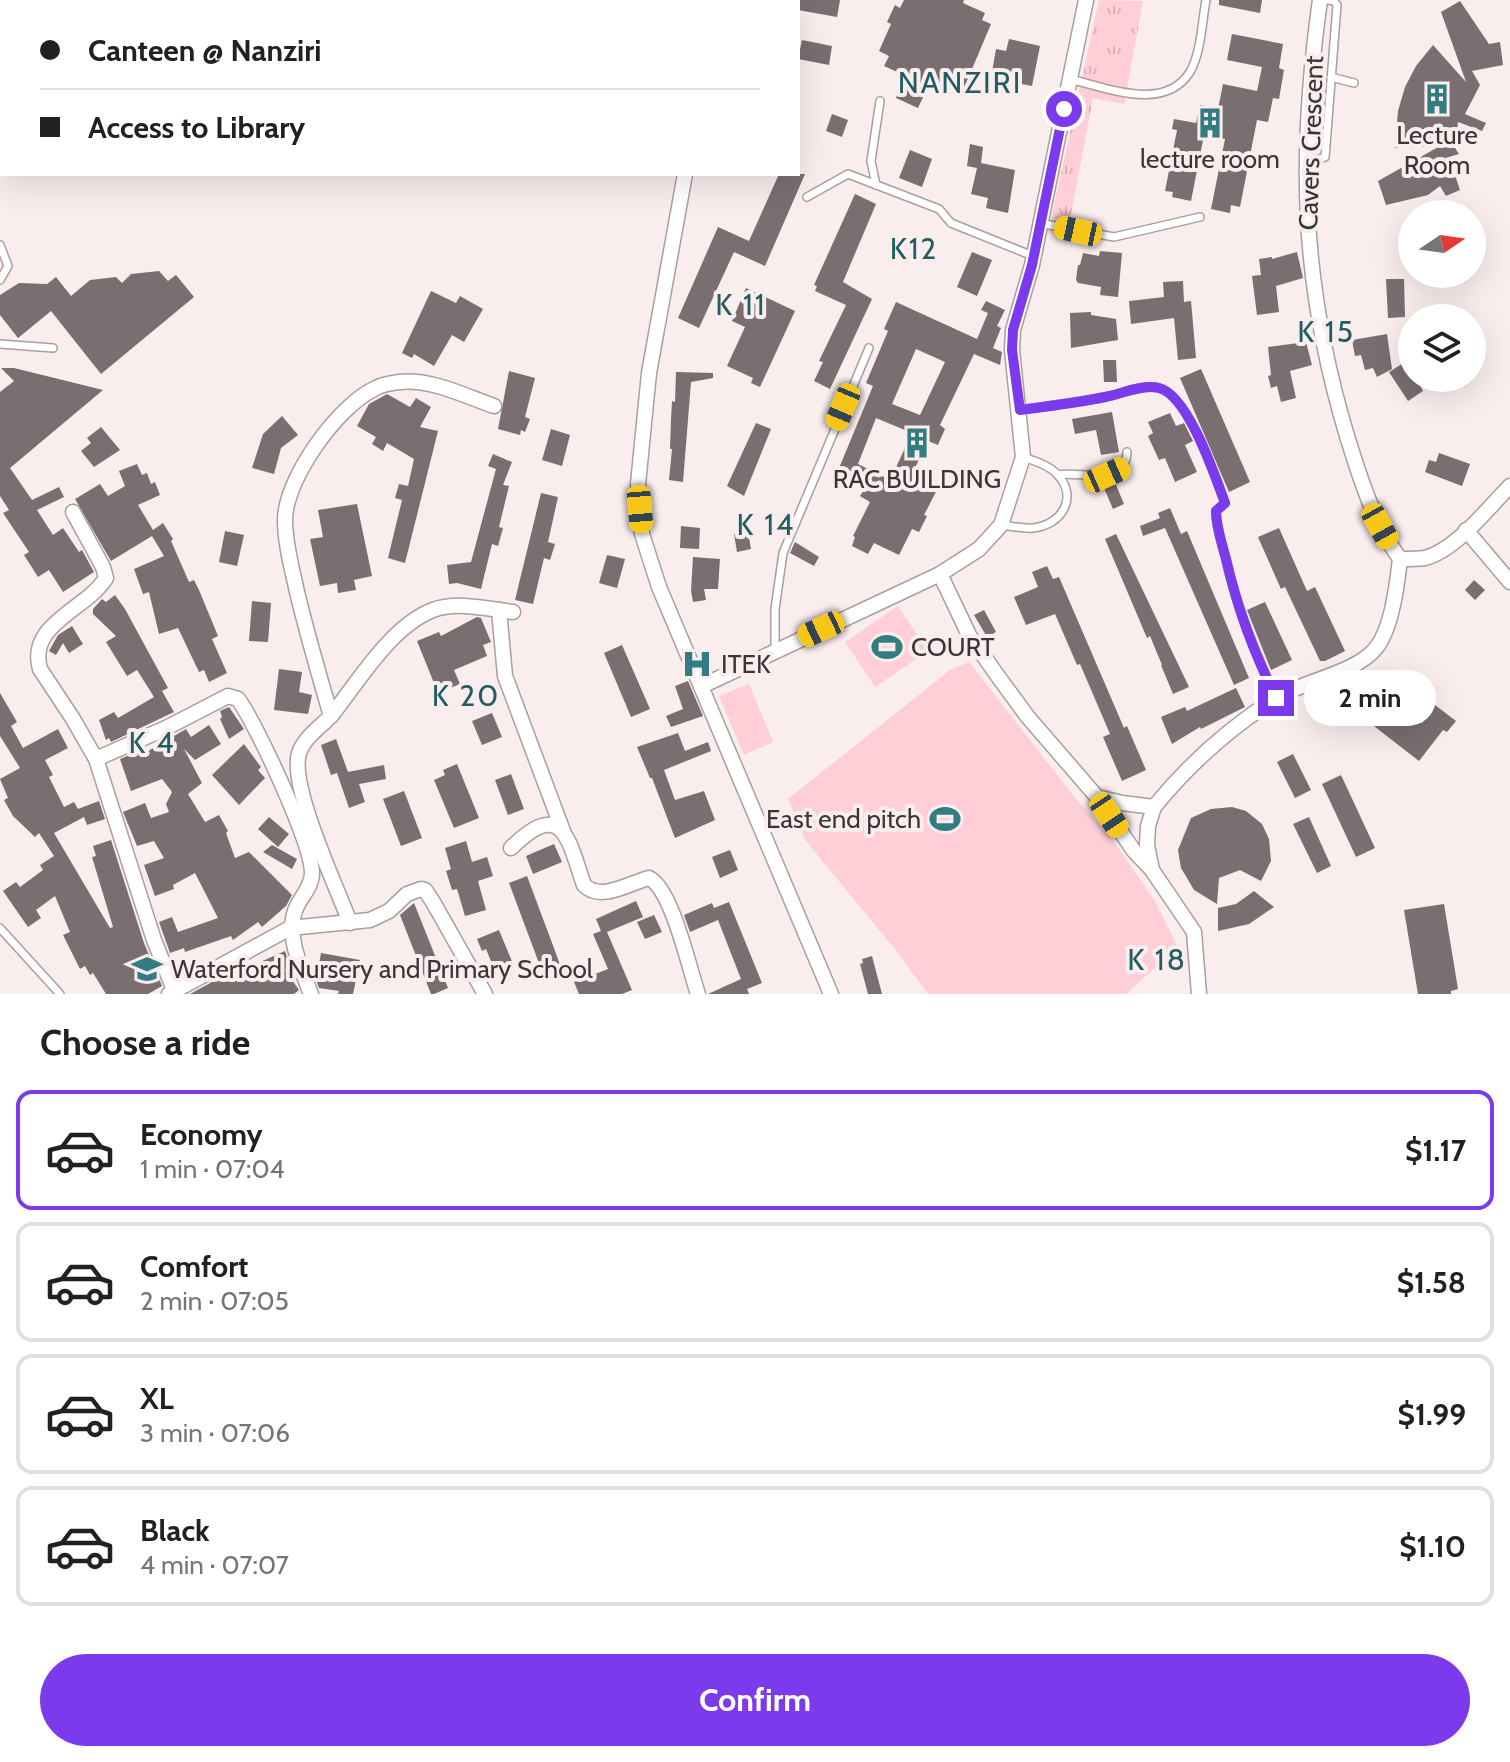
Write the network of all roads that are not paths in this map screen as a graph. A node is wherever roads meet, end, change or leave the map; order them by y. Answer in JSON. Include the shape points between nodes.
{"nodes":[{"id":1,"x":1086,"y":0,"type":"edge"},
{"id":2,"x":1206,"y":0,"type":"edge"},
{"id":3,"x":1320,"y":0,"type":"edge"},
{"id":4,"x":1328,"y":0,"type":"edge"},
{"id":5,"x":1331,"y":77,"type":"junction"},
{"id":6,"x":1069,"y":79,"type":"junction"},
{"id":7,"x":1354,"y":83,"type":"dead end"},
{"id":8,"x":880,"y":101,"type":"dead end"},
{"id":9,"x":1306,"y":164,"type":"junction"},
{"id":10,"x":685,"y":176,"type":"edge"},
{"id":11,"x":876,"y":185,"type":"junction"},
{"id":12,"x":807,"y":197,"type":"dead end"},
{"id":13,"x":1200,"y":217,"type":"dead end"},
{"id":14,"x":1039,"y":223,"type":"junction"},
{"id":15,"x":0,"y":245,"type":"edge"},
{"id":16,"x":1033,"y":256,"type":"junction"},
{"id":17,"x":0,"y":280,"type":"edge"},
{"id":18,"x":0,"y":344,"type":"edge"},
{"id":19,"x":53,"y":348,"type":"dead end"},
{"id":20,"x":869,"y":348,"type":"dead end"},
{"id":21,"x":494,"y":406,"type":"dead end"},
{"id":22,"x":1020,"y":410,"type":"junction"},
{"id":23,"x":1127,"y":452,"type":"dead end"},
{"id":24,"x":1023,"y":457,"type":"junction"},
{"id":25,"x":1058,"y":475,"type":"junction"},
{"id":26,"x":1510,"y":486,"type":"edge"},
{"id":27,"x":73,"y":512,"type":"dead end"},
{"id":28,"x":1001,"y":525,"type":"junction"},
{"id":29,"x":1466,"y":530,"type":"junction"},
{"id":30,"x":1400,"y":559,"type":"junction"},
{"id":31,"x":940,"y":574,"type":"junction"},
{"id":32,"x":1510,"y":582,"type":"edge"},
{"id":33,"x":775,"y":651,"type":"junction"},
{"id":34,"x":702,"y":686,"type":"junction"},
{"id":35,"x":1276,"y":698,"type":"junction"},
{"id":36,"x":331,"y":716,"type":"junction"},
{"id":37,"x":96,"y":759,"type":"junction"},
{"id":38,"x":1097,"y":797,"type":"junction"},
{"id":39,"x":1154,"y":807,"type":"junction"},
{"id":40,"x":563,"y":831,"type":"junction"},
{"id":41,"x":511,"y":848,"type":"dead end"},
{"id":42,"x":1152,"y":870,"type":"junction"},
{"id":43,"x":350,"y":923,"type":"junction"},
{"id":44,"x":0,"y":928,"type":"edge"},
{"id":45,"x":290,"y":928,"type":"junction"},
{"id":46,"x":172,"y":992,"type":"edge"},
{"id":47,"x":60,"y":994,"type":"edge"},
{"id":48,"x":311,"y":994,"type":"edge"},
{"id":49,"x":485,"y":994,"type":"edge"},
{"id":50,"x":698,"y":994,"type":"edge"},
{"id":51,"x":831,"y":994,"type":"edge"},
{"id":52,"x":1199,"y":994,"type":"edge"}],
"edges":[{"from":1,"to":6,"type":"street"},
{"from":2,"to":6,"type":"lane","via":[[1190,71],[1174,87],[1150,96]]},
{"from":3,"to":9,"type":"street","name":"Cavers Crescent"},
{"from":4,"to":5,"type":"lane","via":[[1337,5]]},
{"from":5,"to":7,"type":"lane"},
{"from":5,"to":9,"type":"lane","via":[[1325,157]]},
{"from":6,"to":14,"type":"street"},
{"from":8,"to":11,"type":"lane","via":[[871,161]]},
{"from":9,"to":30,"type":"street","name":"Cavers Crescent","via":[[1307,234],[1327,364],[1354,459],[1380,526]]},
{"from":10,"to":34,"type":"street","via":[[649,373],[638,484],[648,557]]},
{"from":11,"to":12,"type":"lane","via":[[848,174]]},
{"from":11,"to":16,"type":"lane","via":[[939,209],[951,223]]},
{"from":13,"to":14,"type":"lane","via":[[1114,237]]},
{"from":14,"to":16,"type":"street"},
{"from":15,"to":17,"type":"lane","via":[[8,266]]},
{"from":16,"to":22,"type":"street","via":[[1013,330]]},
{"from":18,"to":19,"type":"lane"},
{"from":20,"to":33,"type":"lane","via":[[783,553]]},
{"from":21,"to":36,"type":"street","via":[[422,383],[377,386],[336,421],[299,474],[287,502],[286,535]]},
{"from":22,"to":24,"type":"street"},
{"from":22,"to":35,"type":"lane","via":[[1147,388],[1161,388],[1177,400],[1225,503],[1216,511],[1216,521],[1248,639]]},
{"from":23,"to":25,"type":"lane","via":[[1122,468],[1107,475]]},
{"from":24,"to":25,"type":"lane"},
{"from":24,"to":28,"type":"street"},
{"from":25,"to":28,"type":"lane","via":[[1068,499],[1060,516],[1037,527]]},
{"from":26,"to":29,"type":"street"},
{"from":27,"to":37,"type":"street","via":[[106,578],[40,640],[37,660]]},
{"from":28,"to":31,"type":"street","via":[[979,549]]},
{"from":29,"to":30,"type":"street","via":[[1439,552]]},
{"from":29,"to":32,"type":"street"},
{"from":30,"to":35,"type":"street","via":[[1397,587],[1377,648],[1351,666]]},
{"from":31,"to":33,"type":"street"},
{"from":31,"to":38,"type":"street","via":[[969,635],[997,675]]},
{"from":33,"to":34,"type":"street"},
{"from":34,"to":51,"type":"street"},
{"from":35,"to":39,"type":"street","via":[[1198,759]]},
{"from":36,"to":40,"type":"street","via":[[413,621],[435,609],[506,611],[505,676]]},
{"from":36,"to":43,"type":"street","via":[[303,745],[299,773],[305,804]]},
{"from":37,"to":45,"type":"street","via":[[228,696],[236,697],[270,759],[310,860],[311,883]]},
{"from":37,"to":46,"type":"street"},
{"from":38,"to":39,"type":"street"},
{"from":38,"to":42,"type":"street"},
{"from":39,"to":42,"type":"street","via":[[1147,845]]},
{"from":40,"to":41,"type":"street","via":[[545,824]]},
{"from":40,"to":50,"type":"street","via":[[589,890],[603,893],[649,878],[660,886]]},
{"from":42,"to":52,"type":"street","via":[[1194,932]]},
{"from":43,"to":45,"type":"street"},
{"from":43,"to":49,"type":"street","via":[[380,916],[407,894],[425,890]]},
{"from":44,"to":47,"type":"lane"},
{"from":45,"to":46,"type":"street"},
{"from":45,"to":48,"type":"street"}]}
